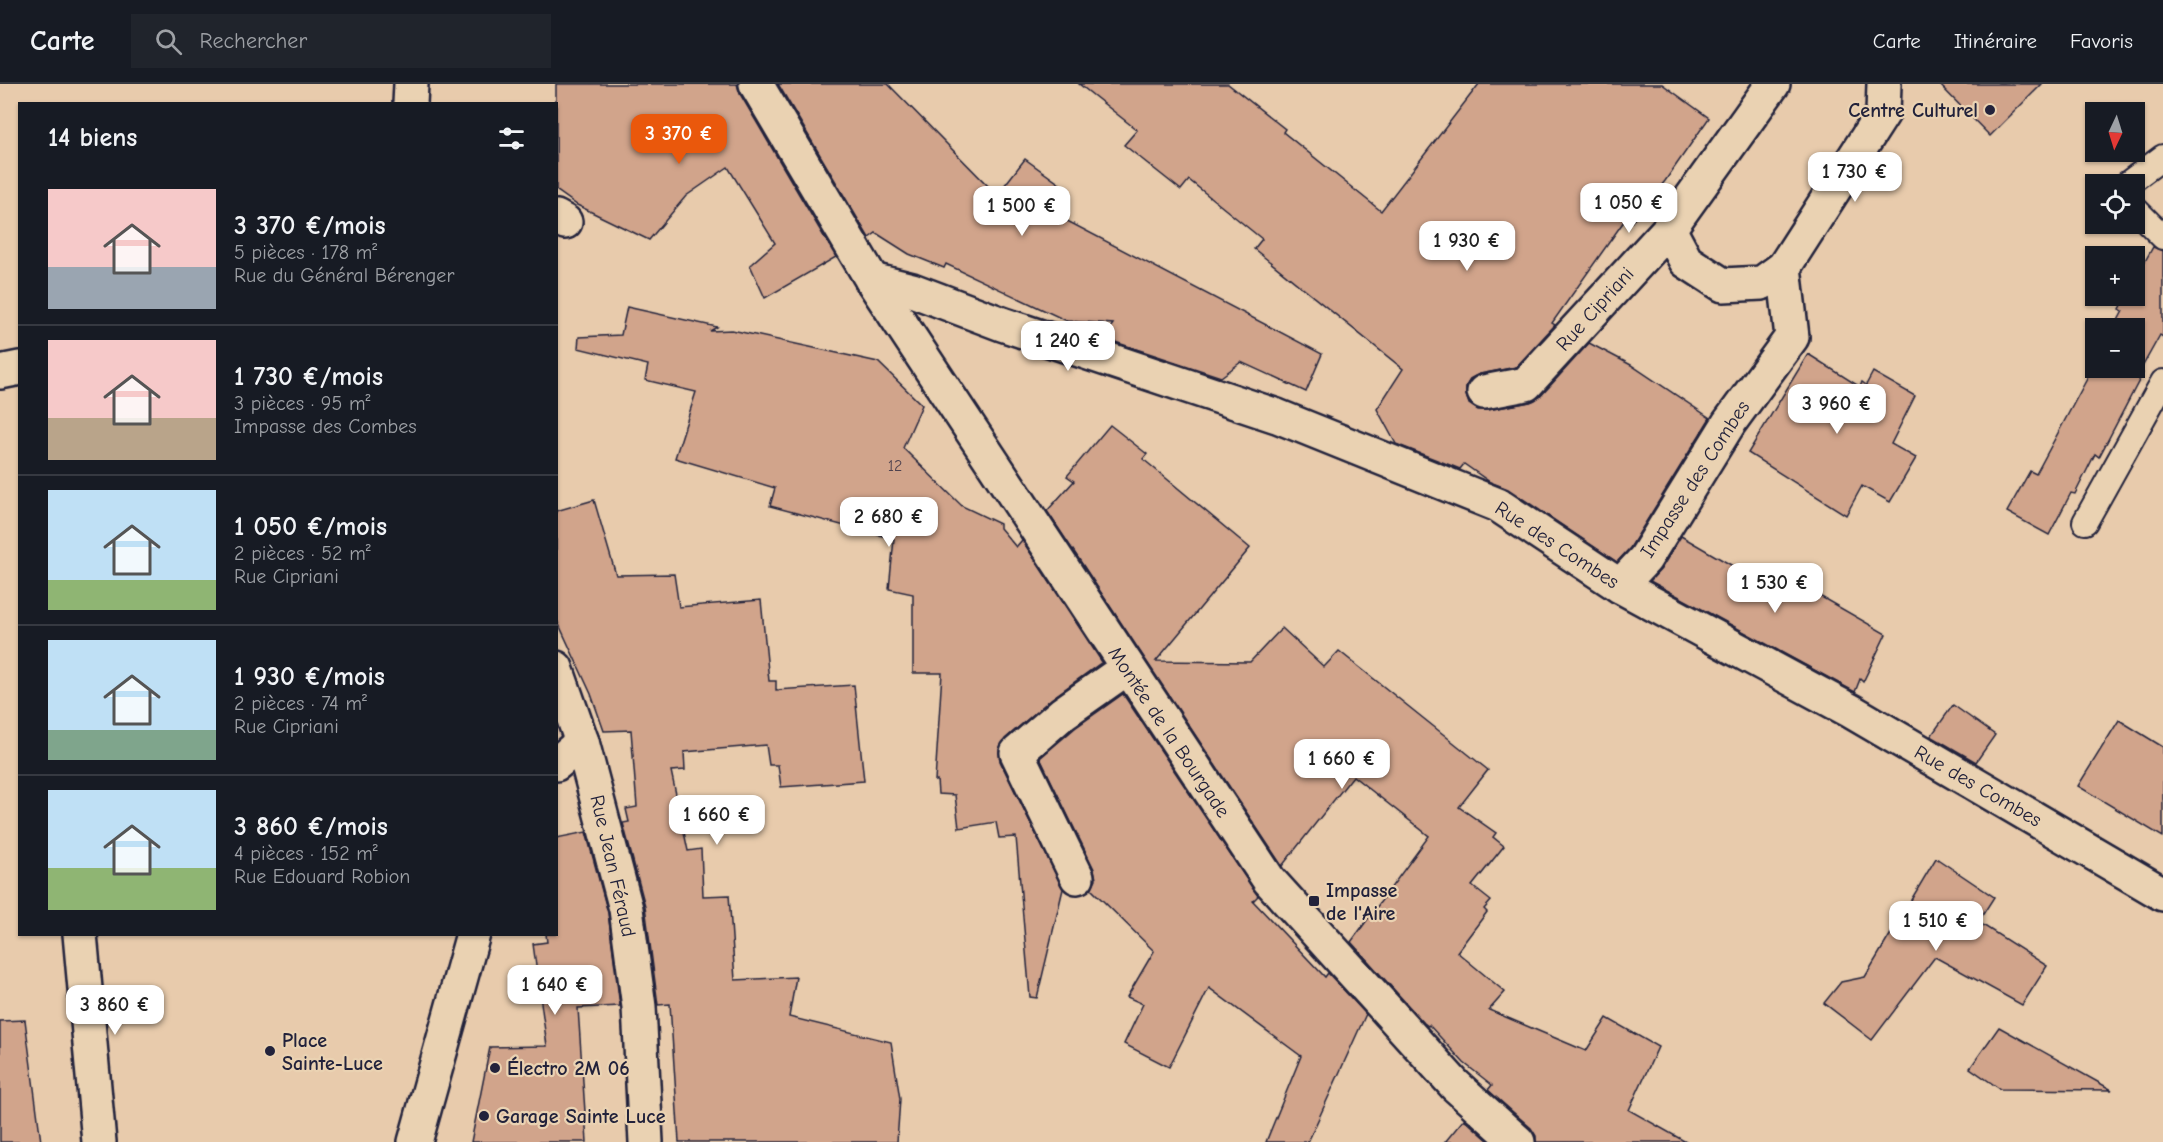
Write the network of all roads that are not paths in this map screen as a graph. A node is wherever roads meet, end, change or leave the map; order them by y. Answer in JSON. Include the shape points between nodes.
{"nodes":[{"id":1,"x":411,"y":84,"type":"edge"},
{"id":2,"x":756,"y":84,"type":"edge"},
{"id":3,"x":1773,"y":84,"type":"edge"},
{"id":4,"x":1884,"y":84,"type":"edge"},
{"id":5,"x":410,"y":102,"type":"edge"},
{"id":6,"x":2163,"y":157,"type":"edge"},
{"id":7,"x":2140,"y":174,"type":"edge"},
{"id":8,"x":2145,"y":219,"type":"edge"},
{"id":9,"x":1669,"y":229,"type":"junction"},
{"id":10,"x":2163,"y":237,"type":"edge"},
{"id":11,"x":1784,"y":267,"type":"junction"},
{"id":12,"x":872,"y":280,"type":"junction"},
{"id":13,"x":18,"y":368,"type":"edge"},
{"id":14,"x":0,"y":372,"type":"edge"},
{"id":15,"x":2163,"y":382,"type":"edge"},
{"id":16,"x":1484,"y":392,"type":"dead end"},
{"id":17,"x":2085,"y":522,"type":"dead end"},
{"id":18,"x":1620,"y":586,"type":"junction"},
{"id":19,"x":1127,"y":668,"type":"junction"},
{"id":20,"x":558,"y":674,"type":"edge"},
{"id":21,"x":582,"y":742,"type":"junction"},
{"id":22,"x":558,"y":762,"type":"edge"},
{"id":23,"x":1077,"y":876,"type":"dead end"},
{"id":24,"x":2163,"y":894,"type":"edge"},
{"id":25,"x":80,"y":936,"type":"edge"},
{"id":26,"x":472,"y":936,"type":"edge"},
{"id":27,"x":99,"y":1142,"type":"edge"},
{"id":28,"x":415,"y":1142,"type":"edge"},
{"id":29,"x":646,"y":1142,"type":"edge"},
{"id":30,"x":1518,"y":1142,"type":"edge"}],
"edges":[{"from":1,"to":5,"type":"street"},
{"from":2,"to":12,"type":"street","name":"Montée de la Bourgade"},
{"from":3,"to":9,"type":"street","name":"Rue Cipriani"},
{"from":4,"to":11,"type":"street","via":[[1883,113]]},
{"from":6,"to":7,"type":"lane"},
{"from":8,"to":10,"type":"lane"},
{"from":9,"to":11,"type":"street","via":[[1686,261],[1723,285],[1762,283]]},
{"from":9,"to":16,"type":"street","name":"Rue Cipriani","via":[[1526,384]]},
{"from":11,"to":18,"type":"street","name":"Impasse des Combes","via":[[1792,337],[1729,423],[1645,559]]},
{"from":12,"to":18,"type":"street","name":"Rue des Combes","via":[[912,290],[1277,416],[1498,505]]},
{"from":12,"to":19,"type":"street","name":"Montée de la Bourgade"},
{"from":13,"to":14,"type":"street"},
{"from":15,"to":17,"type":"lane"},
{"from":18,"to":24,"type":"street","name":"Rue des Combes","via":[[1851,711]]},
{"from":19,"to":23,"type":"street","via":[[1063,712],[1017,753]]},
{"from":19,"to":30,"type":"street","name":"Montée de la Bourgade","via":[[1269,880],[1455,1086]]},
{"from":20,"to":21,"type":"street","name":"Rue Jean Féraud"},
{"from":21,"to":22,"type":"street"},
{"from":21,"to":29,"type":"street","name":"Rue Jean Féraud","via":[[626,909],[639,1007]]},
{"from":25,"to":27,"type":"street"},
{"from":26,"to":28,"type":"street"}]}
